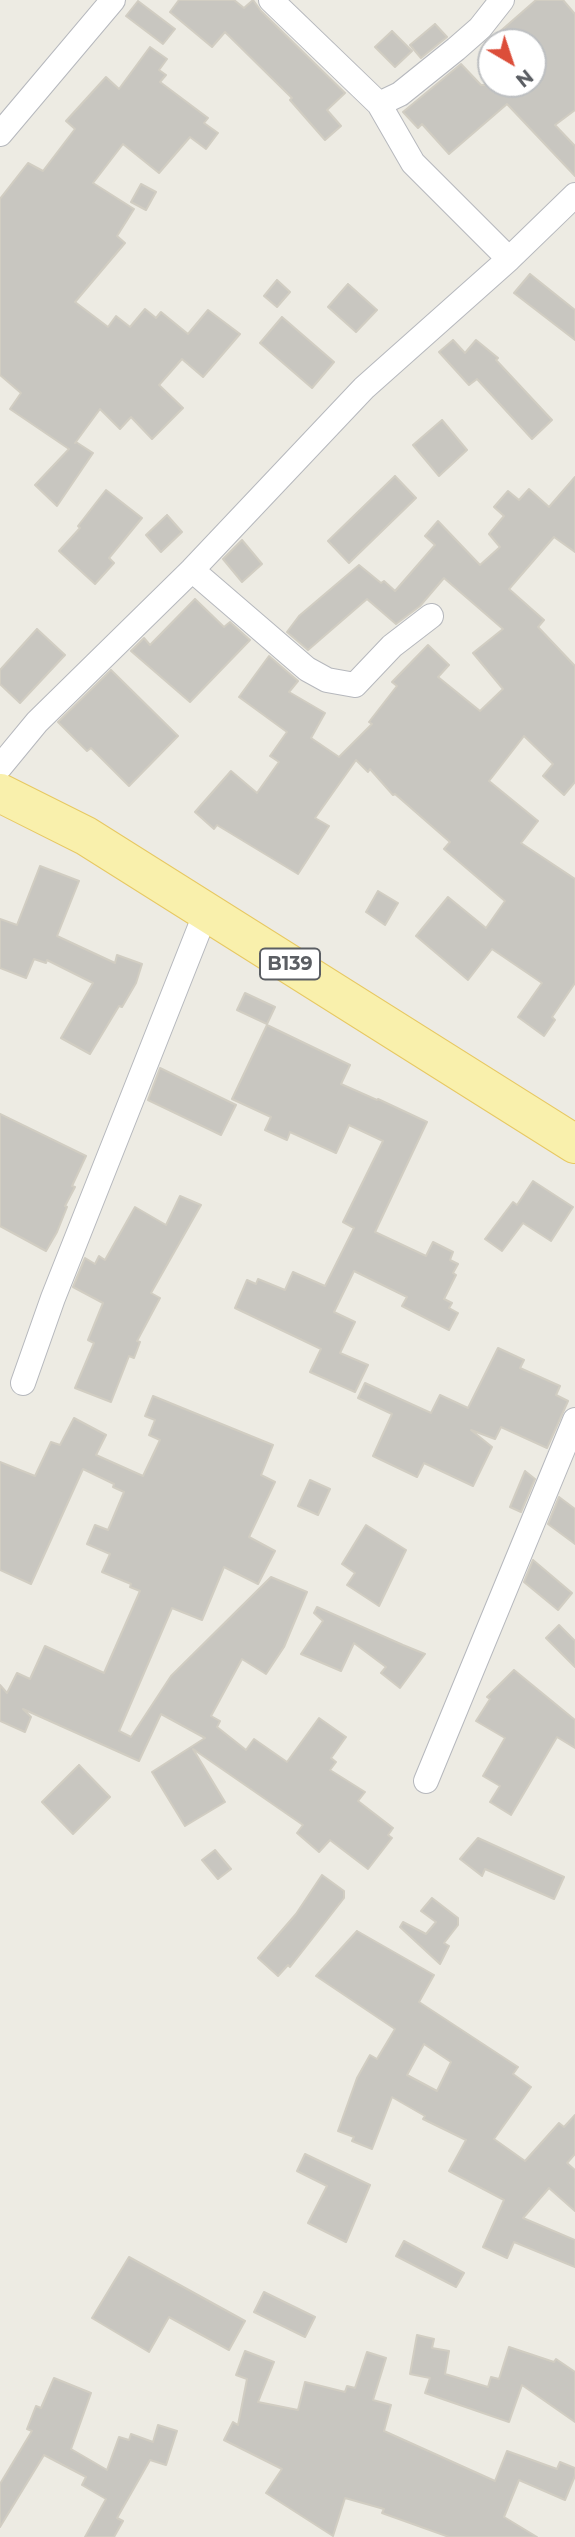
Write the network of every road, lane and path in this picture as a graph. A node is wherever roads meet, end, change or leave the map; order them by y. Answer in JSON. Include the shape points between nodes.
{"nodes":[{"id":1,"x":113,"y":0,"type":"edge"},
{"id":2,"x":271,"y":0,"type":"edge"},
{"id":3,"x":502,"y":0,"type":"edge"},
{"id":4,"x":379,"y":104,"type":"junction"},
{"id":5,"x":0,"y":134,"type":"edge"},
{"id":6,"x":575,"y":195,"type":"edge"},
{"id":7,"x":509,"y":259,"type":"junction"},
{"id":8,"x":192,"y":570,"type":"junction"},
{"id":9,"x":431,"y":616,"type":"dead end"},
{"id":10,"x":0,"y":767,"type":"edge"},
{"id":11,"x":0,"y":793,"type":"edge"},
{"id":12,"x":206,"y":912,"type":"junction"},
{"id":13,"x":573,"y":1139,"type":"edge"},
{"id":14,"x":23,"y":1383,"type":"dead end"},
{"id":15,"x":575,"y":1420,"type":"edge"},
{"id":16,"x":426,"y":1781,"type":"dead end"}],
"edges":[{"from":1,"to":5,"type":"street"},
{"from":2,"to":4,"type":"street"},
{"from":3,"to":4,"type":"street","via":[[456,49],[400,94]]},
{"from":4,"to":7,"type":"street","via":[[413,163]]},
{"from":6,"to":7,"type":"street"},
{"from":7,"to":8,"type":"street","via":[[364,388]]},
{"from":8,"to":9,"type":"street","via":[[307,669],[345,684],[355,685],[392,646]]},
{"from":8,"to":10,"type":"street","via":[[37,722]]},
{"from":11,"to":12,"type":"main road","number":"B139","via":[[86,836]]},
{"from":12,"to":13,"type":"main road","number":"B139"},
{"from":12,"to":14,"type":"street"},
{"from":15,"to":16,"type":"street"}]}
